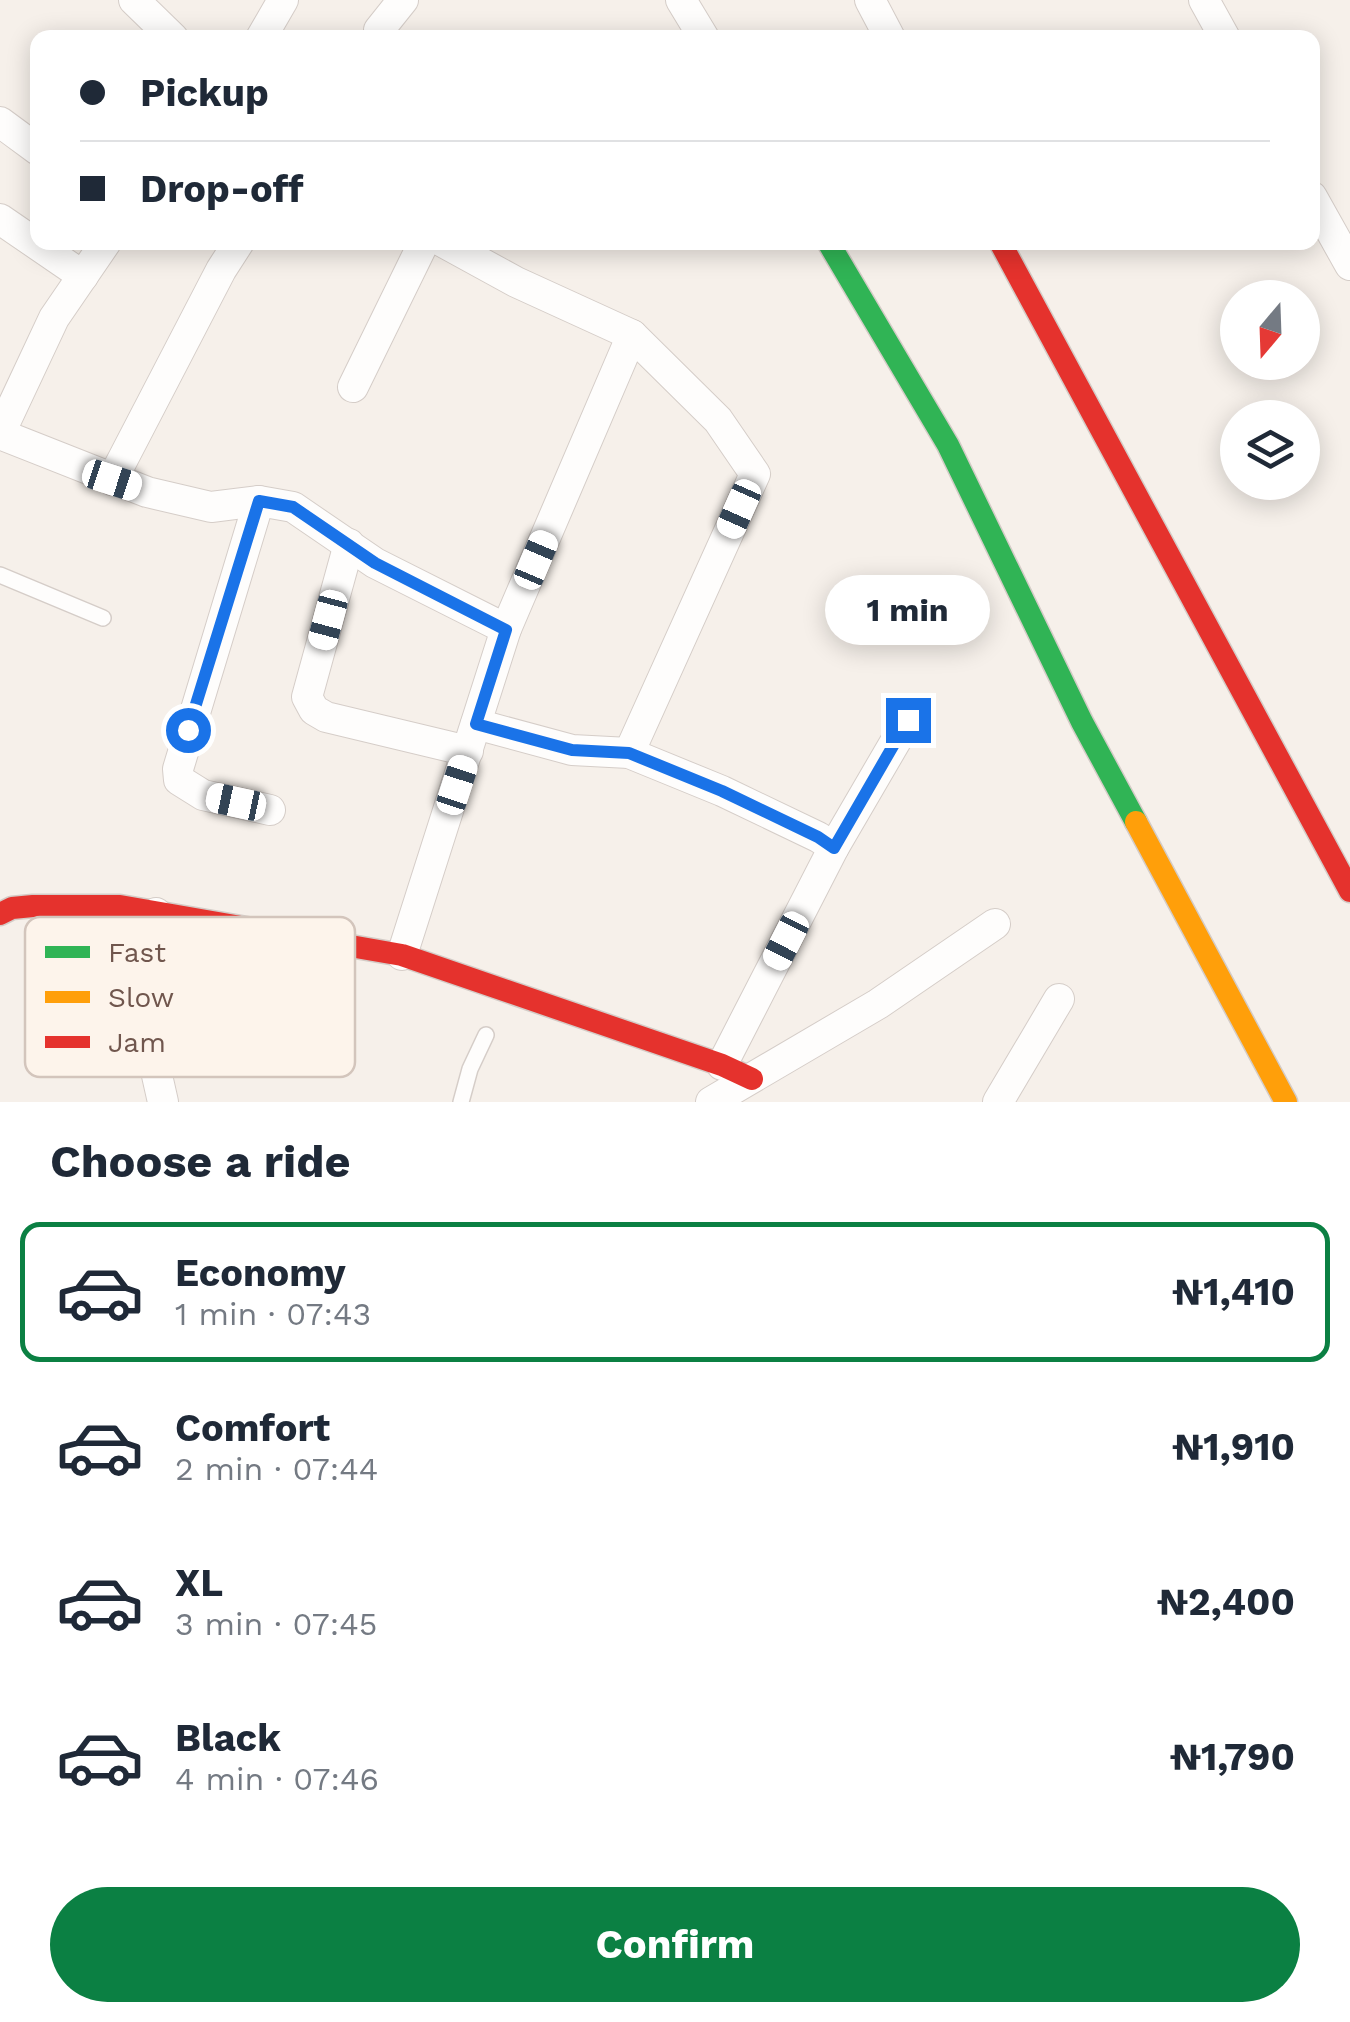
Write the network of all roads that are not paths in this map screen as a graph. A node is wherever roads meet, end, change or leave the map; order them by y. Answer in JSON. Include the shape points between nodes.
{"nodes":[{"id":1,"x":134,"y":0,"type":"edge"},
{"id":2,"x":282,"y":0,"type":"edge"},
{"id":3,"x":403,"y":0,"type":"edge"},
{"id":4,"x":681,"y":0,"type":"edge"},
{"id":5,"x":870,"y":0,"type":"edge"},
{"id":6,"x":1204,"y":0,"type":"edge"},
{"id":7,"x":166,"y":30,"type":"edge"},
{"id":8,"x":265,"y":30,"type":"edge"},
{"id":9,"x":379,"y":30,"type":"edge"},
{"id":10,"x":699,"y":30,"type":"edge"},
{"id":11,"x":886,"y":30,"type":"edge"},
{"id":12,"x":1221,"y":30,"type":"edge"},
{"id":13,"x":0,"y":122,"type":"edge"},
{"id":14,"x":30,"y":144,"type":"edge"},
{"id":15,"x":1320,"y":210,"type":"edge"},
{"id":16,"x":0,"y":219,"type":"edge"},
{"id":17,"x":30,"y":240,"type":"edge"},
{"id":18,"x":45,"y":250,"type":"edge"},
{"id":19,"x":101,"y":250,"type":"edge"},
{"id":20,"x":235,"y":250,"type":"edge"},
{"id":21,"x":420,"y":250,"type":"edge"},
{"id":22,"x":458,"y":250,"type":"edge"},
{"id":23,"x":833,"y":250,"type":"edge"},
{"id":24,"x":1004,"y":250,"type":"edge"},
{"id":25,"x":1350,"y":264,"type":"edge"},
{"id":26,"x":83,"y":276,"type":"junction"},
{"id":27,"x":632,"y":335,"type":"junction"},
{"id":28,"x":352,"y":387,"type":"dead end"},
{"id":29,"x":0,"y":433,"type":"edge"},
{"id":30,"x":112,"y":480,"type":"junction"},
{"id":31,"x":259,"y":501,"type":"junction"},
{"id":32,"x":349,"y":544,"type":"junction"},
{"id":33,"x":0,"y":575,"type":"edge"},
{"id":34,"x":103,"y":618,"type":"dead end"},
{"id":35,"x":506,"y":630,"type":"junction"},
{"id":36,"x":908,"y":720,"type":"dead end"},
{"id":37,"x":472,"y":738,"type":"junction"},
{"id":38,"x":629,"y":753,"type":"junction"},
{"id":39,"x":270,"y":810,"type":"dead end"},
{"id":40,"x":834,"y":848,"type":"junction"},
{"id":41,"x":1350,"y":891,"type":"edge"},
{"id":42,"x":156,"y":913,"type":"junction"},
{"id":43,"x":0,"y":914,"type":"edge"},
{"id":44,"x":156,"y":917,"type":"edge"},
{"id":45,"x":179,"y":917,"type":"edge"},
{"id":46,"x":995,"y":924,"type":"dead end"},
{"id":47,"x":355,"y":947,"type":"edge"},
{"id":48,"x":402,"y":955,"type":"junction"},
{"id":49,"x":1059,"y":999,"type":"dead end"},
{"id":50,"x":486,"y":1035,"type":"dead end"},
{"id":51,"x":157,"y":1077,"type":"edge"},
{"id":52,"x":730,"y":1088,"type":"edge"},
{"id":53,"x":163,"y":1102,"type":"edge"},
{"id":54,"x":461,"y":1102,"type":"edge"},
{"id":55,"x":998,"y":1102,"type":"edge"},
{"id":56,"x":1286,"y":1102,"type":"edge"}],
"edges":[{"from":1,"to":7,"type":"street"},
{"from":2,"to":8,"type":"street"},
{"from":3,"to":9,"type":"street"},
{"from":4,"to":10,"type":"street"},
{"from":5,"to":11,"type":"street"},
{"from":6,"to":12,"type":"street"},
{"from":13,"to":14,"type":"street"},
{"from":15,"to":25,"type":"street"},
{"from":16,"to":17,"type":"street"},
{"from":18,"to":26,"type":"street"},
{"from":19,"to":26,"type":"street"},
{"from":20,"to":30,"type":"street"},
{"from":21,"to":28,"type":"street"},
{"from":22,"to":27,"type":"street"},
{"from":23,"to":56,"type":"street","via":[[948,445],[1082,722]]},
{"from":24,"to":41,"type":"street"},
{"from":26,"to":29,"type":"street","via":[[54,318]]},
{"from":27,"to":35,"type":"street"},
{"from":27,"to":38,"type":"street","via":[[718,420],[754,474]]},
{"from":29,"to":30,"type":"street"},
{"from":30,"to":31,"type":"street","via":[[210,507]]},
{"from":31,"to":32,"type":"street","via":[[293,507]]},
{"from":31,"to":39,"type":"street","via":[[178,769],[179,780],[202,794]]},
{"from":32,"to":35,"type":"street"},
{"from":32,"to":37,"type":"street","via":[[307,696],[314,710]]},
{"from":33,"to":34,"type":"lane"},
{"from":35,"to":37,"type":"street"},
{"from":36,"to":40,"type":"street"},
{"from":37,"to":38,"type":"street"},
{"from":37,"to":48,"type":"street"},
{"from":38,"to":40,"type":"street"},
{"from":40,"to":52,"type":"street"},
{"from":42,"to":43,"type":"street","via":[[33,906]]},
{"from":42,"to":44,"type":"street"},
{"from":42,"to":45,"type":"street"},
{"from":46,"to":52,"type":"street","via":[[878,1004]]},
{"from":47,"to":48,"type":"street"},
{"from":48,"to":52,"type":"street"},
{"from":49,"to":55,"type":"street"},
{"from":50,"to":54,"type":"lane"},
{"from":51,"to":53,"type":"street"}]}
